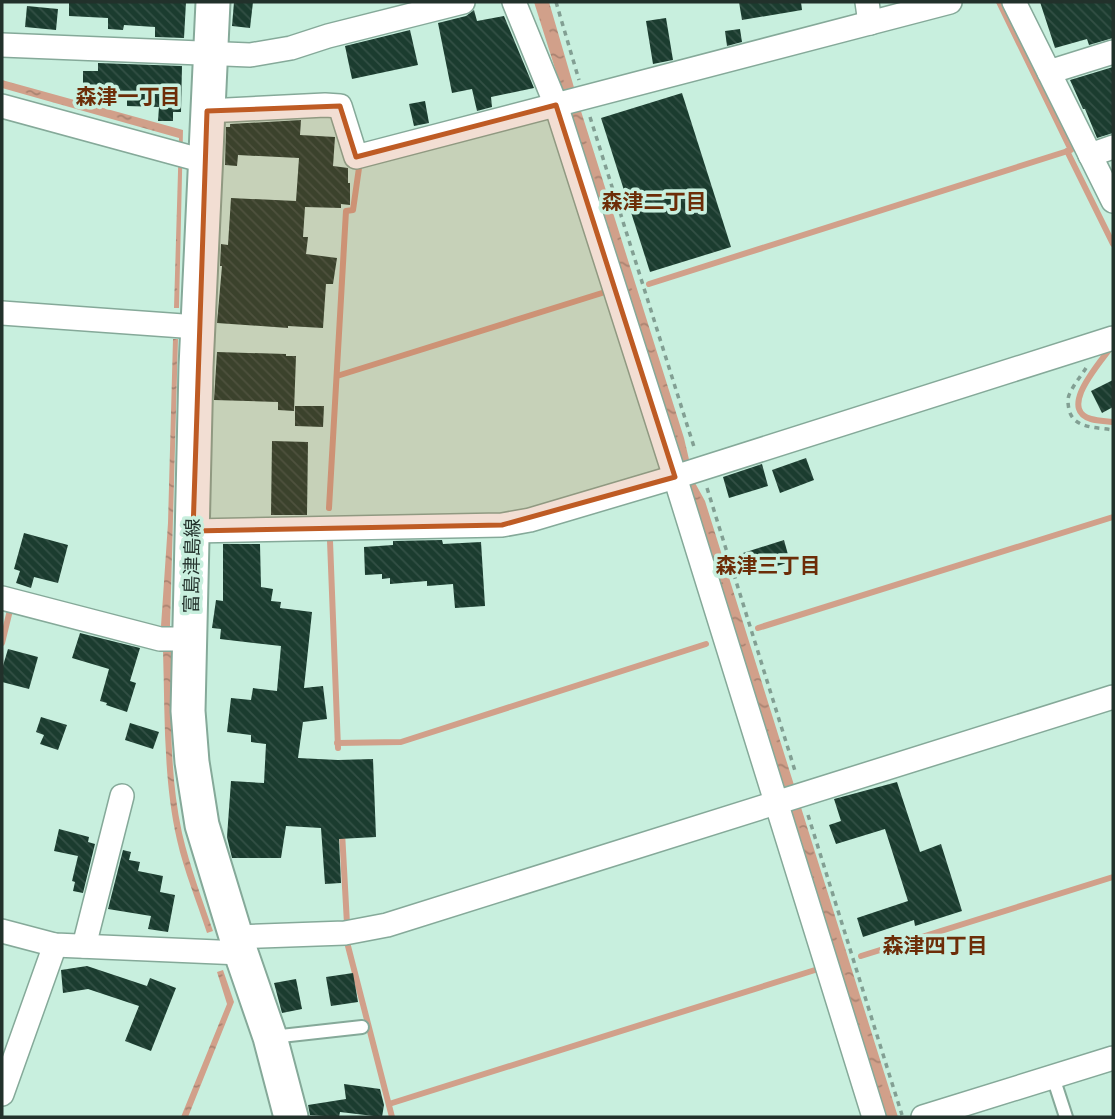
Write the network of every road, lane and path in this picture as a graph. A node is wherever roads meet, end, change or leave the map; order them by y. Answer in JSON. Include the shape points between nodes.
{"nodes":[{"id":1,"x":213,"y":2,"type":"edge"},
{"id":2,"x":463,"y":2,"type":"edge"},
{"id":3,"x":514,"y":2,"type":"edge"},
{"id":4,"x":556,"y":2,"type":"edge"},
{"id":5,"x":950,"y":2,"type":"edge"},
{"id":6,"x":1014,"y":2,"type":"edge"},
{"id":7,"x":869,"y":12,"type":"edge"},
{"id":8,"x":2,"y":45,"type":"edge"},
{"id":9,"x":1113,"y":52,"type":"edge"},
{"id":10,"x":211,"y":55,"type":"junction"},
{"id":11,"x":1049,"y":72,"type":"junction"},
{"id":12,"x":571,"y":101,"type":"junction"},
{"id":13,"x":2,"y":106,"type":"edge"},
{"id":14,"x":207,"y":111,"type":"junction"},
{"id":15,"x":1113,"y":148,"type":"edge"},
{"id":16,"x":1090,"y":155,"type":"junction"},
{"id":17,"x":188,"y":157,"type":"junction"},
{"id":18,"x":1113,"y":201,"type":"edge"},
{"id":19,"x":2,"y":313,"type":"edge"},
{"id":20,"x":197,"y":327,"type":"junction"},
{"id":21,"x":1109,"y":339,"type":"edge"},
{"id":22,"x":1113,"y":430,"type":"edge"},
{"id":23,"x":688,"y":473,"type":"junction"},
{"id":24,"x":193,"y":531,"type":"junction"},
{"id":25,"x":2,"y":598,"type":"edge"},
{"id":26,"x":191,"y":639,"type":"junction"},
{"id":27,"x":1113,"y":697,"type":"edge"},
{"id":28,"x":122,"y":796,"type":"dead end"},
{"id":29,"x":789,"y":798,"type":"junction"},
{"id":30,"x":2,"y":931,"type":"edge"},
{"id":31,"x":55,"y":945,"type":"junction"},
{"id":32,"x":238,"y":945,"type":"junction"},
{"id":33,"x":83,"y":946,"type":"junction"},
{"id":34,"x":362,"y":1027,"type":"dead end"},
{"id":35,"x":270,"y":1037,"type":"junction"},
{"id":36,"x":1113,"y":1058,"type":"edge"},
{"id":37,"x":1053,"y":1077,"type":"junction"},
{"id":38,"x":2,"y":1094,"type":"edge"},
{"id":39,"x":291,"y":1117,"type":"edge"},
{"id":40,"x":874,"y":1117,"type":"edge"},
{"id":41,"x":903,"y":1117,"type":"edge"},
{"id":42,"x":923,"y":1117,"type":"edge"},
{"id":43,"x":1066,"y":1117,"type":"edge"}],
"edges":[{"from":1,"to":10,"type":"main road","name":"富島津島線"},
{"from":2,"to":10,"type":"street","via":[[291,48]]},
{"from":3,"to":12,"type":"street"},
{"from":4,"to":12,"type":"path"},
{"from":5,"to":7,"type":"street"},
{"from":6,"to":11,"type":"street"},
{"from":7,"to":12,"type":"street"},
{"from":8,"to":10,"type":"street"},
{"from":9,"to":11,"type":"street"},
{"from":10,"to":14,"type":"main road","name":"富島津島線"},
{"from":11,"to":16,"type":"street"},
{"from":12,"to":14,"type":"street","via":[[356,157],[340,106]]},
{"from":12,"to":23,"type":"street"},
{"from":12,"to":23,"type":"path"},
{"from":13,"to":17,"type":"street"},
{"from":14,"to":17,"type":"main road","name":"富島津島線"},
{"from":15,"to":16,"type":"street"},
{"from":16,"to":18,"type":"street"},
{"from":17,"to":20,"type":"main road","name":"富島津島線"},
{"from":19,"to":20,"type":"street"},
{"from":20,"to":24,"type":"main road","name":"富島津島線"},
{"from":21,"to":22,"type":"path","via":[[1068,400],[1075,421]]},
{"from":21,"to":23,"type":"street"},
{"from":23,"to":24,"type":"street","via":[[502,525]]},
{"from":23,"to":29,"type":"street"},
{"from":23,"to":29,"type":"path"},
{"from":24,"to":26,"type":"main road","name":"富島津島線"},
{"from":25,"to":26,"type":"street","via":[[160,639]]},
{"from":26,"to":32,"type":"main road","name":"富島津島線","via":[[188,711],[192,762],[202,825]]},
{"from":27,"to":29,"type":"street"},
{"from":28,"to":33,"type":"street"},
{"from":29,"to":32,"type":"street","via":[[387,925]]},
{"from":29,"to":40,"type":"street"},
{"from":29,"to":41,"type":"path"},
{"from":30,"to":31,"type":"street"},
{"from":31,"to":33,"type":"street"},
{"from":31,"to":38,"type":"street"},
{"from":32,"to":33,"type":"street"},
{"from":32,"to":35,"type":"main road","name":"富島津島線"},
{"from":34,"to":35,"type":"lane"},
{"from":35,"to":39,"type":"main road","name":"富島津島線"},
{"from":36,"to":37,"type":"street"},
{"from":37,"to":42,"type":"street"},
{"from":37,"to":43,"type":"lane"}]}
